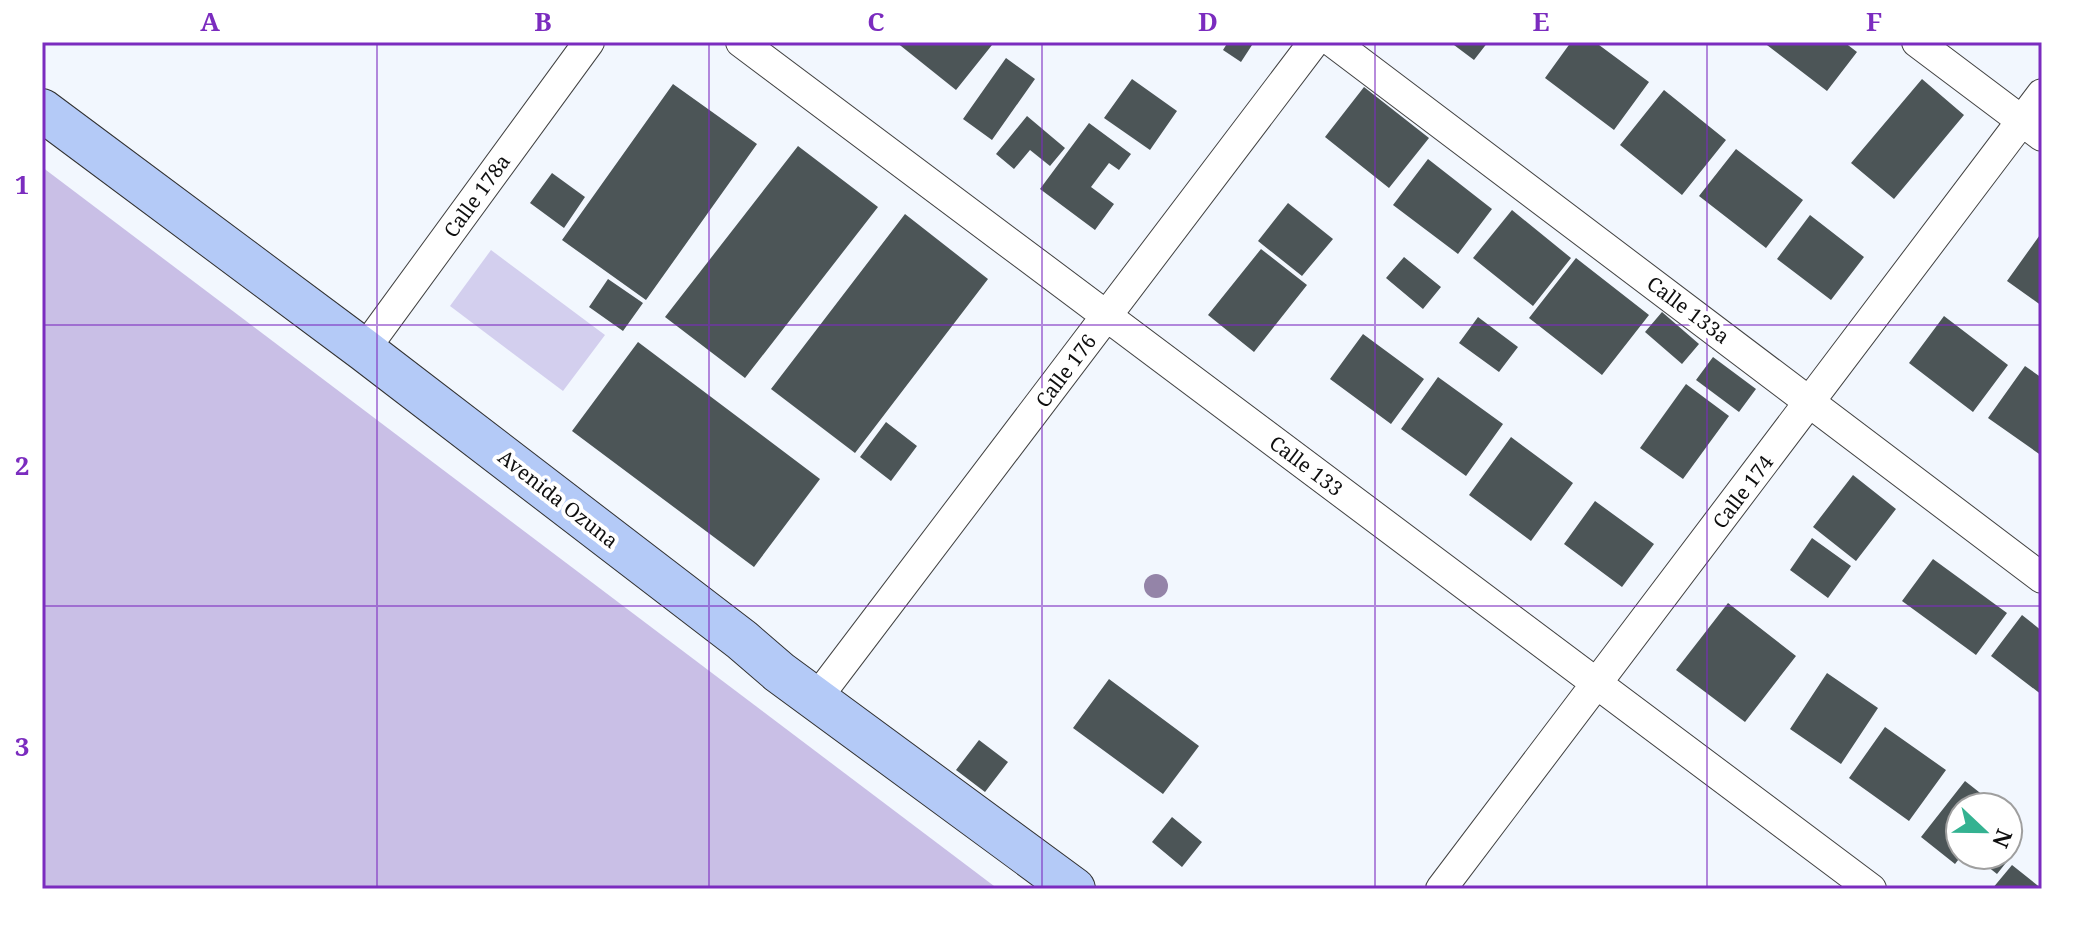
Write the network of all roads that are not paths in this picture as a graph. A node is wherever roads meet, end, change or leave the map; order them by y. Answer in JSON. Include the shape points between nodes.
{"nodes":[{"id":1,"x":589,"y":42,"type":"edge"},
{"id":2,"x":741,"y":42,"type":"edge"},
{"id":3,"x":1314,"y":42,"type":"edge"},
{"id":4,"x":1333,"y":42,"type":"edge"},
{"id":5,"x":1917,"y":42,"type":"edge"},
{"id":6,"x":2042,"y":94,"type":"edge"},
{"id":7,"x":42,"y":110,"type":"edge"},
{"id":8,"x":2032,"y":129,"type":"edge"},
{"id":9,"x":1108,"y":317,"type":"junction"},
{"id":10,"x":364,"y":350,"type":"junction"},
{"id":11,"x":1810,"y":402,"type":"junction"},
{"id":12,"x":2042,"y":578,"type":"edge"},
{"id":13,"x":1598,"y":685,"type":"junction"},
{"id":14,"x":816,"y":699,"type":"junction"},
{"id":15,"x":1074,"y":889,"type":"edge"},
{"id":16,"x":1441,"y":889,"type":"edge"},
{"id":17,"x":1871,"y":889,"type":"edge"}],
"edges":[{"from":1,"to":10,"type":"street","name":"Calle 178a"},
{"from":2,"to":9,"type":"street","name":"Calle 133"},
{"from":3,"to":9,"type":"street","name":"Calle 176"},
{"from":4,"to":11,"type":"street","name":"Calle 133a"},
{"from":5,"to":8,"type":"street"},
{"from":6,"to":8,"type":"street","name":"Calle 174"},
{"from":7,"to":10,"type":"main road","name":"Avenida Ozuna"},
{"from":8,"to":11,"type":"street","name":"Calle 174"},
{"from":9,"to":13,"type":"street","name":"Calle 133"},
{"from":9,"to":14,"type":"street","name":"Calle 176"},
{"from":10,"to":14,"type":"main road","name":"Avenida Ozuna"},
{"from":11,"to":12,"type":"street","name":"Calle 133a"},
{"from":11,"to":13,"type":"street","name":"Calle 174"},
{"from":13,"to":16,"type":"street","name":"Calle 174"},
{"from":13,"to":17,"type":"street","name":"Calle 133"},
{"from":14,"to":15,"type":"main road","name":"Avenida Ozuna"}]}
